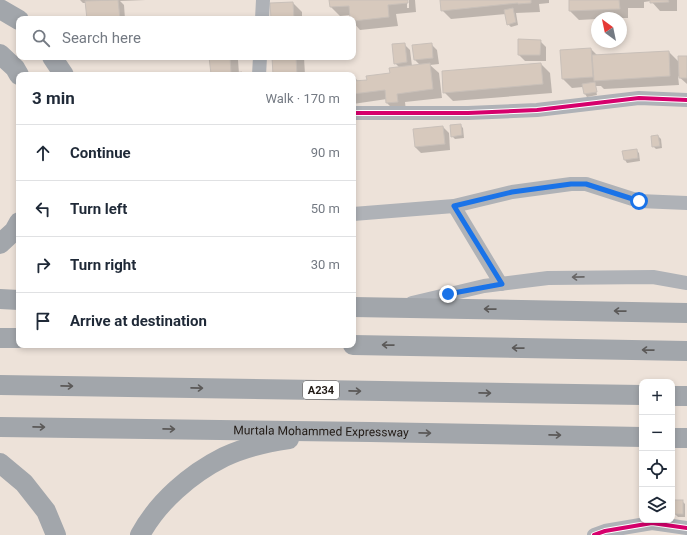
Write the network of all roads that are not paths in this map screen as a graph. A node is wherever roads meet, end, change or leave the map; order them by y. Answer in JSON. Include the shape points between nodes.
{"nodes":[{"id":1,"x":263,"y":0,"type":"edge"},
{"id":2,"x":0,"y":9,"type":"edge"},
{"id":3,"x":262,"y":16,"type":"edge"},
{"id":4,"x":16,"y":18,"type":"edge"},
{"id":5,"x":0,"y":54,"type":"edge"},
{"id":6,"x":54,"y":60,"type":"edge"},
{"id":7,"x":260,"y":60,"type":"edge"},
{"id":8,"x":17,"y":72,"type":"edge"},
{"id":9,"x":62,"y":72,"type":"edge"},
{"id":10,"x":259,"y":72,"type":"edge"},
{"id":11,"x":687,"y":100,"type":"edge"},
{"id":12,"x":356,"y":113,"type":"edge"},
{"id":13,"x":687,"y":203,"type":"edge"},
{"id":14,"x":454,"y":206,"type":"junction"},
{"id":15,"x":356,"y":214,"type":"edge"},
{"id":16,"x":16,"y":227,"type":"edge"},
{"id":17,"x":0,"y":244,"type":"edge"},
{"id":18,"x":687,"y":283,"type":"edge"},
{"id":19,"x":502,"y":284,"type":"junction"},
{"id":20,"x":0,"y":300,"type":"edge"},
{"id":21,"x":16,"y":300,"type":"edge"},
{"id":22,"x":356,"y":307,"type":"edge"},
{"id":23,"x":395,"y":307,"type":"junction"},
{"id":24,"x":687,"y":313,"type":"edge"},
{"id":25,"x":0,"y":338,"type":"edge"},
{"id":26,"x":16,"y":338,"type":"edge"},
{"id":27,"x":356,"y":345,"type":"edge"},
{"id":28,"x":687,"y":351,"type":"edge"},
{"id":29,"x":0,"y":385,"type":"edge"},
{"id":30,"x":639,"y":395,"type":"edge"},
{"id":31,"x":675,"y":396,"type":"edge"},
{"id":32,"x":687,"y":396,"type":"edge"},
{"id":33,"x":0,"y":427,"type":"edge"},
{"id":34,"x":370,"y":432,"type":"junction"},
{"id":35,"x":639,"y":437,"type":"edge"},
{"id":36,"x":675,"y":438,"type":"edge"},
{"id":37,"x":687,"y":438,"type":"edge"},
{"id":38,"x":0,"y":463,"type":"edge"},
{"id":39,"x":687,"y":528,"type":"edge"},
{"id":40,"x":56,"y":535,"type":"edge"},
{"id":41,"x":140,"y":535,"type":"edge"},
{"id":42,"x":594,"y":535,"type":"edge"}],
"edges":[{"from":1,"to":3,"type":"street"},
{"from":2,"to":4,"type":"highway"},
{"from":5,"to":8,"type":"highway"},
{"from":6,"to":9,"type":"highway"},
{"from":7,"to":10,"type":"street"},
{"from":11,"to":12,"type":"street","via":[[639,98],[537,110]]},
{"from":13,"to":14,"type":"street","via":[[639,201],[586,184],[571,184],[512,192]]},
{"from":14,"to":15,"type":"street"},
{"from":14,"to":19,"type":"street"},
{"from":16,"to":17,"type":"highway"},
{"from":18,"to":19,"type":"street","one_way":true,"via":[[653,277],[593,277],[548,278]]},
{"from":19,"to":23,"type":"street"},
{"from":20,"to":21,"type":"highway"},
{"from":22,"to":23,"type":"highway"},
{"from":24,"to":23,"type":"highway","one_way":true},
{"from":25,"to":26,"type":"highway"},
{"from":28,"to":27,"type":"highway","one_way":true},
{"from":29,"to":30,"type":"highway","number":"A234","one_way":true},
{"from":31,"to":32,"type":"highway"},
{"from":33,"to":34,"type":"highway","name":"Murtala Mohammed Expressway","one_way":true},
{"from":34,"to":35,"type":"highway","name":"Murtala Mohammed Expressway","one_way":true},
{"from":34,"to":41,"type":"highway","via":[[313,436],[267,443],[225,457],[192,475],[166,499],[145,524]]},
{"from":36,"to":37,"type":"highway"},
{"from":38,"to":40,"type":"highway","via":[[24,483],[46,511]]},
{"from":39,"to":42,"type":"street","via":[[652,523]]}]}
